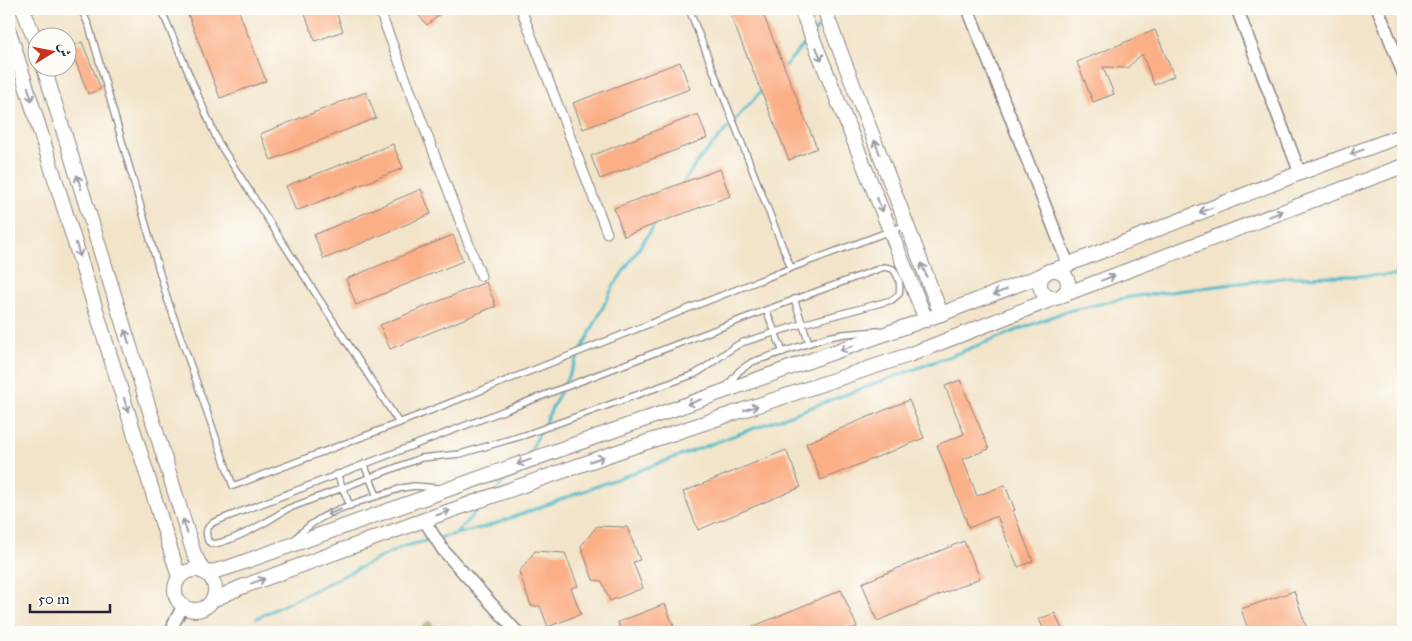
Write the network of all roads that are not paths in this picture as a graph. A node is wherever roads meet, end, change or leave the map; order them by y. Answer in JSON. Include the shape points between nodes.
{"nodes":[{"id":1,"x":23,"y":9,"type":"edge"},
{"id":2,"x":81,"y":9,"type":"edge"},
{"id":3,"x":162,"y":9,"type":"edge"},
{"id":4,"x":379,"y":9,"type":"edge"},
{"id":5,"x":521,"y":9,"type":"edge"},
{"id":6,"x":689,"y":9,"type":"edge"},
{"id":7,"x":801,"y":9,"type":"edge"},
{"id":8,"x":824,"y":9,"type":"edge"},
{"id":9,"x":968,"y":9,"type":"edge"},
{"id":10,"x":1236,"y":9,"type":"edge"},
{"id":11,"x":1378,"y":9,"type":"edge"},
{"id":12,"x":30,"y":28,"type":"edge"},
{"id":13,"x":9,"y":31,"type":"edge"},
{"id":14,"x":1403,"y":73,"type":"edge"},
{"id":15,"x":47,"y":78,"type":"edge"},
{"id":16,"x":1403,"y":136,"type":"edge"},
{"id":17,"x":1403,"y":166,"type":"edge"},
{"id":18,"x":1300,"y":173,"type":"junction"},
{"id":19,"x":907,"y":225,"type":"junction"},
{"id":20,"x":890,"y":231,"type":"junction"},
{"id":21,"x":607,"y":233,"type":"dead end"},
{"id":22,"x":1068,"y":264,"type":"junction"},
{"id":23,"x":791,"y":268,"type":"junction"},
{"id":24,"x":1049,"y":272,"type":"junction"},
{"id":25,"x":481,"y":276,"type":"dead end"},
{"id":26,"x":1059,"y":297,"type":"junction"},
{"id":27,"x":794,"y":299,"type":"junction"},
{"id":28,"x":766,"y":310,"type":"junction"},
{"id":29,"x":941,"y":314,"type":"junction"},
{"id":30,"x":926,"y":320,"type":"junction"},
{"id":31,"x":802,"y":324,"type":"junction"},
{"id":32,"x":900,"y":329,"type":"junction"},
{"id":33,"x":775,"y":333,"type":"junction"},
{"id":34,"x":809,"y":343,"type":"junction"},
{"id":35,"x":783,"y":352,"type":"junction"},
{"id":36,"x":723,"y":392,"type":"junction"},
{"id":37,"x":399,"y":423,"type":"junction"},
{"id":38,"x":364,"y":464,"type":"junction"},
{"id":39,"x":337,"y":474,"type":"junction"},
{"id":40,"x":370,"y":479,"type":"junction"},
{"id":41,"x":343,"y":488,"type":"junction"},
{"id":42,"x":449,"y":489,"type":"junction"},
{"id":43,"x":377,"y":496,"type":"junction"},
{"id":44,"x":350,"y":506,"type":"junction"},
{"id":45,"x":424,"y":520,"type":"junction"},
{"id":46,"x":288,"y":546,"type":"junction"},
{"id":47,"x":205,"y":572,"type":"junction"},
{"id":48,"x":179,"y":577,"type":"junction"},
{"id":49,"x":213,"y":600,"type":"junction"},
{"id":50,"x":184,"y":606,"type":"junction"},
{"id":51,"x":172,"y":632,"type":"edge"},
{"id":52,"x":517,"y":632,"type":"edge"}],
"edges":[{"from":1,"to":12,"type":"street"},
{"from":2,"to":37,"type":"lane","via":[[89,26],[167,298],[233,486]]},
{"from":3,"to":37,"type":"lane","via":[[218,142]]},
{"from":4,"to":25,"type":"street"},
{"from":5,"to":21,"type":"street"},
{"from":6,"to":23,"type":"lane"},
{"from":7,"to":20,"type":"street","one_way":true},
{"from":19,"to":8,"type":"street","one_way":true},
{"from":9,"to":22,"type":"street"},
{"from":10,"to":18,"type":"street"},
{"from":11,"to":14,"type":"street"},
{"from":13,"to":48,"type":"street","one_way":true},
{"from":47,"to":15,"type":"street","one_way":true,"via":[[194,554]]},
{"from":16,"to":18,"type":"street","one_way":true},
{"from":26,"to":17,"type":"street","one_way":true},
{"from":18,"to":22,"type":"street","one_way":true},
{"from":19,"to":20,"type":"lane"},
{"from":29,"to":19,"type":"street","one_way":true},
{"from":20,"to":23,"type":"lane"},
{"from":20,"to":30,"type":"street"},
{"from":22,"to":24,"type":"street"},
{"from":23,"to":37,"type":"lane"},
{"from":24,"to":26,"type":"street","via":[[1041,282],[1042,291],[1049,297]]},
{"from":24,"to":26,"type":"street","via":[[1062,273],[1067,280],[1067,288]]},
{"from":24,"to":29,"type":"street","one_way":true},
{"from":45,"to":26,"type":"street","one_way":true,"via":[[909,355]]},
{"from":27,"to":28,"type":"lane"},
{"from":27,"to":31,"type":"lane"},
{"from":27,"to":31,"type":"lane","via":[[884,267],[893,269],[899,276],[899,294],[892,300]]},
{"from":28,"to":33,"type":"lane"},
{"from":28,"to":38,"type":"lane"},
{"from":29,"to":30,"type":"street"},
{"from":30,"to":32,"type":"street"},
{"from":31,"to":33,"type":"lane"},
{"from":31,"to":34,"type":"lane"},
{"from":32,"to":34,"type":"lane","via":[[844,334]]},
{"from":32,"to":36,"type":"street","one_way":true},
{"from":33,"to":35,"type":"lane"},
{"from":33,"to":40,"type":"lane","via":[[732,348],[695,374],[526,435],[460,454],[421,458]]},
{"from":34,"to":35,"type":"lane"},
{"from":35,"to":36,"type":"lane","via":[[752,362],[738,372]]},
{"from":36,"to":42,"type":"street","one_way":true},
{"from":38,"to":39,"type":"lane"},
{"from":38,"to":40,"type":"lane"},
{"from":39,"to":41,"type":"lane"},
{"from":39,"to":41,"type":"lane","via":[[214,522],[206,529],[208,541],[212,544],[224,542],[287,509]]},
{"from":40,"to":41,"type":"lane"},
{"from":40,"to":43,"type":"lane"},
{"from":41,"to":44,"type":"lane"},
{"from":42,"to":43,"type":"lane","via":[[414,486]]},
{"from":42,"to":46,"type":"street"},
{"from":43,"to":44,"type":"lane"},
{"from":44,"to":46,"type":"lane","one_way":true,"via":[[317,519]]},
{"from":49,"to":45,"type":"street","one_way":true},
{"from":45,"to":52,"type":"street","via":[[443,550]]},
{"from":46,"to":47,"type":"street"},
{"from":47,"to":48,"type":"street","via":[[190,570]]},
{"from":47,"to":49,"type":"street","via":[[214,580],[216,587]]},
{"from":48,"to":50,"type":"street","via":[[176,596]]},
{"from":49,"to":50,"type":"street","via":[[202,609]]},
{"from":50,"to":51,"type":"street"}]}
